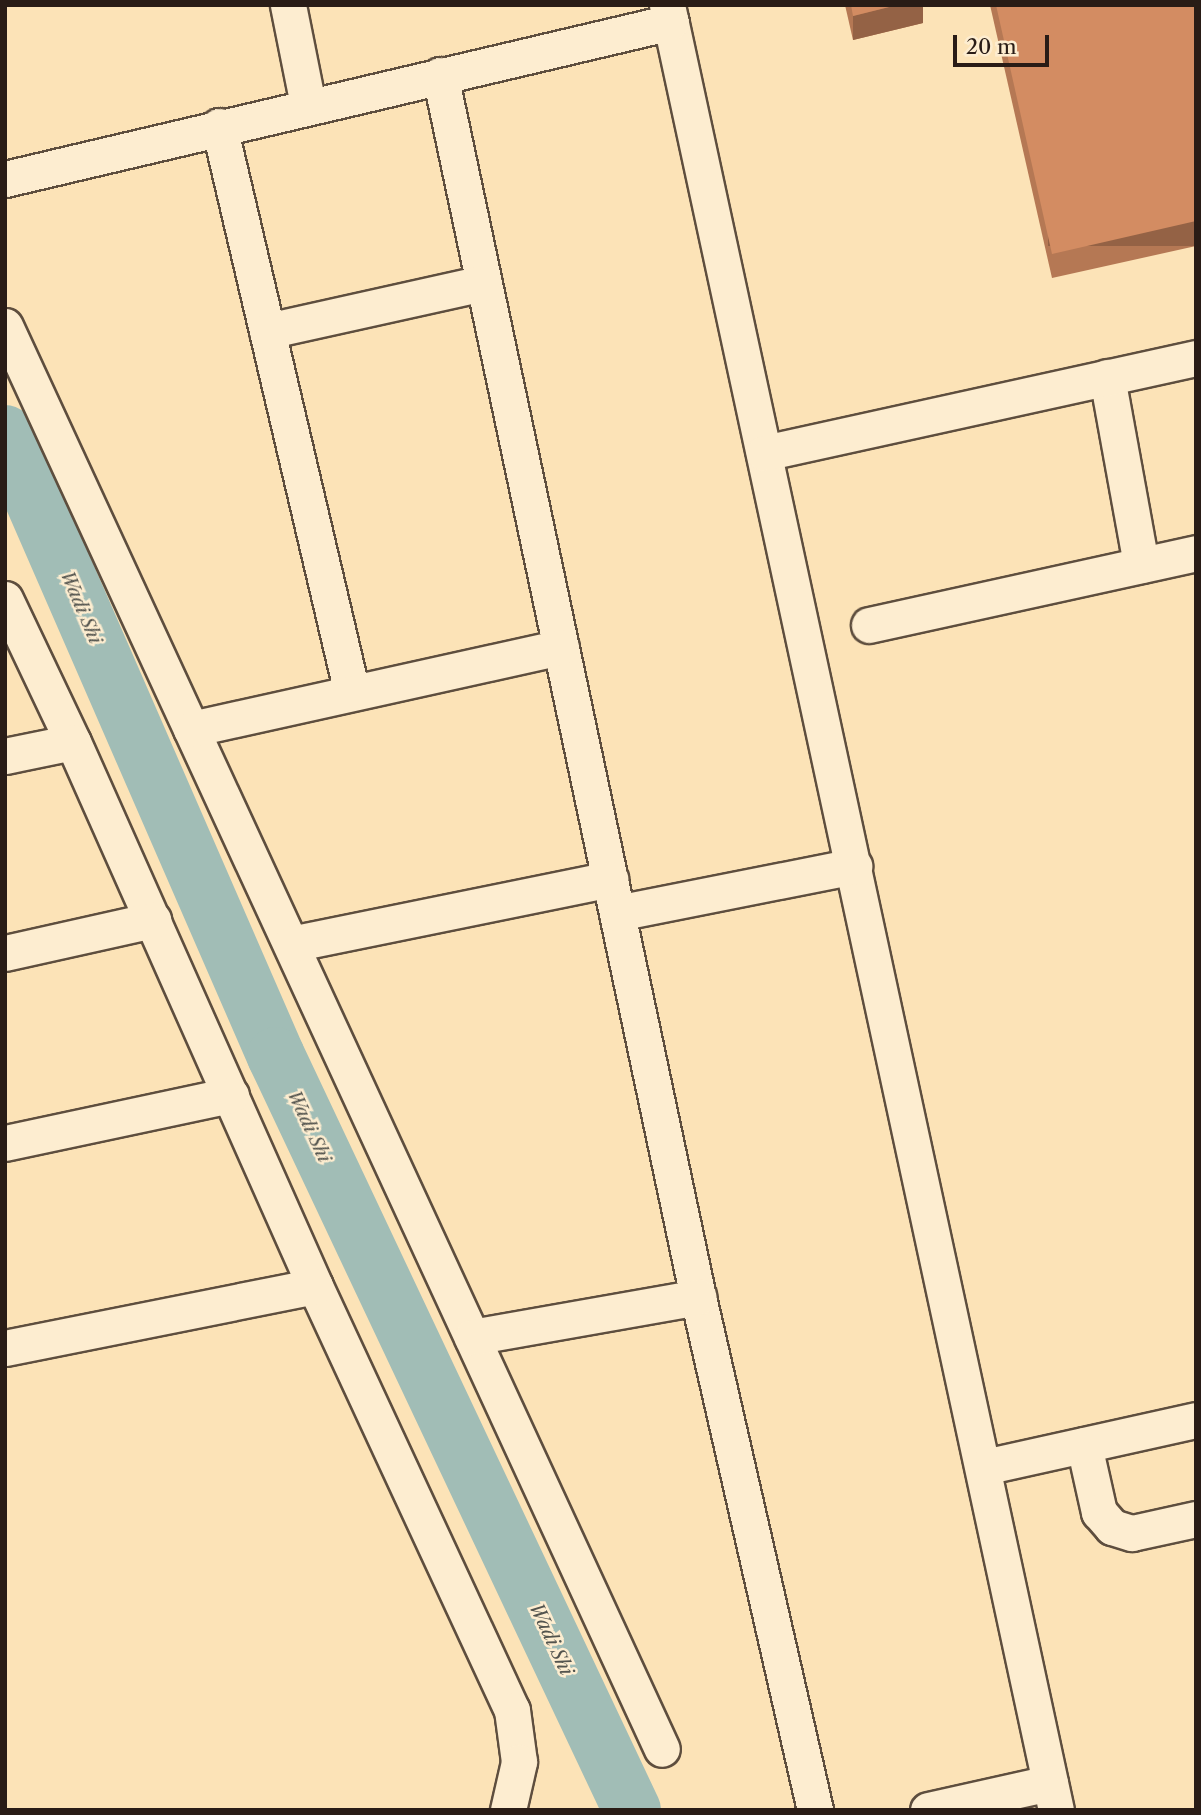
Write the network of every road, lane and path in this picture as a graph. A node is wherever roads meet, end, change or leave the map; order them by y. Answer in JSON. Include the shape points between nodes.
{"nodes":[{"id":1,"x":288,"y":5,"type":"edge"},
{"id":2,"x":669,"y":13,"type":"edge"},
{"id":3,"x":440,"y":75,"type":"junction"},
{"id":4,"x":308,"y":105,"type":"junction"},
{"id":5,"x":219,"y":126,"type":"junction"},
{"id":6,"x":5,"y":179,"type":"edge"},
{"id":7,"x":484,"y":283,"type":"junction"},
{"id":8,"x":5,"y":326,"type":"edge"},
{"id":9,"x":267,"y":331,"type":"junction"},
{"id":10,"x":1196,"y":358,"type":"edge"},
{"id":11,"x":1107,"y":377,"type":"junction"},
{"id":12,"x":764,"y":453,"type":"junction"},
{"id":13,"x":1196,"y":553,"type":"edge"},
{"id":14,"x":1141,"y":565,"type":"junction"},
{"id":15,"x":5,"y":599,"type":"edge"},
{"id":16,"x":869,"y":625,"type":"dead end"},
{"id":17,"x":561,"y":647,"type":"junction"},
{"id":18,"x":352,"y":693,"type":"junction"},
{"id":19,"x":191,"y":729,"type":"junction"},
{"id":20,"x":73,"y":742,"type":"junction"},
{"id":21,"x":5,"y":756,"type":"edge"},
{"id":22,"x":854,"y":866,"type":"junction"},
{"id":23,"x":610,"y":879,"type":"junction"},
{"id":24,"x":617,"y":913,"type":"junction"},
{"id":25,"x":153,"y":920,"type":"junction"},
{"id":26,"x":291,"y":944,"type":"junction"},
{"id":27,"x":5,"y":953,"type":"edge"},
{"id":28,"x":232,"y":1095,"type":"junction"},
{"id":29,"x":5,"y":1143,"type":"edge"},
{"id":30,"x":314,"y":1286,"type":"junction"},
{"id":31,"x":698,"y":1297,"type":"junction"},
{"id":32,"x":472,"y":1337,"type":"junction"},
{"id":33,"x":5,"y":1348,"type":"edge"},
{"id":34,"x":1196,"y":1420,"type":"edge"},
{"id":35,"x":1084,"y":1445,"type":"junction"},
{"id":36,"x":984,"y":1466,"type":"junction"},
{"id":37,"x":1196,"y":1520,"type":"edge"},
{"id":38,"x":662,"y":1749,"type":"dead end"},
{"id":39,"x":1053,"y":1796,"type":"edge"},
{"id":40,"x":508,"y":1810,"type":"edge"},
{"id":41,"x":816,"y":1810,"type":"edge"},
{"id":42,"x":928,"y":1810,"type":"edge"}],
"edges":[{"from":1,"to":4,"type":"street"},
{"from":2,"to":3,"type":"street"},
{"from":2,"to":12,"type":"street"},
{"from":3,"to":4,"type":"street"},
{"from":3,"to":7,"type":"street"},
{"from":4,"to":5,"type":"street"},
{"from":5,"to":6,"type":"street"},
{"from":5,"to":9,"type":"street"},
{"from":7,"to":9,"type":"street"},
{"from":7,"to":17,"type":"street"},
{"from":8,"to":19,"type":"street"},
{"from":9,"to":18,"type":"street"},
{"from":10,"to":11,"type":"street"},
{"from":11,"to":12,"type":"street"},
{"from":11,"to":14,"type":"street"},
{"from":12,"to":22,"type":"street"},
{"from":13,"to":14,"type":"street"},
{"from":14,"to":16,"type":"street"},
{"from":15,"to":20,"type":"street"},
{"from":17,"to":18,"type":"street"},
{"from":17,"to":23,"type":"street"},
{"from":18,"to":19,"type":"street"},
{"from":19,"to":26,"type":"street"},
{"from":20,"to":21,"type":"street"},
{"from":20,"to":25,"type":"street"},
{"from":22,"to":24,"type":"street"},
{"from":22,"to":36,"type":"street"},
{"from":23,"to":24,"type":"street"},
{"from":23,"to":26,"type":"street"},
{"from":24,"to":31,"type":"street"},
{"from":25,"to":27,"type":"street"},
{"from":25,"to":28,"type":"street"},
{"from":26,"to":32,"type":"street"},
{"from":28,"to":29,"type":"street"},
{"from":28,"to":30,"type":"street"},
{"from":30,"to":33,"type":"street"},
{"from":30,"to":40,"type":"street","via":[[512,1710],[519,1762]]},
{"from":31,"to":32,"type":"street"},
{"from":31,"to":41,"type":"street"},
{"from":32,"to":38,"type":"street"},
{"from":34,"to":35,"type":"street"},
{"from":35,"to":36,"type":"street"},
{"from":35,"to":37,"type":"street","via":[[1099,1512],[1112,1527],[1132,1533]]},
{"from":36,"to":39,"type":"street"},
{"from":39,"to":42,"type":"street"}]}
